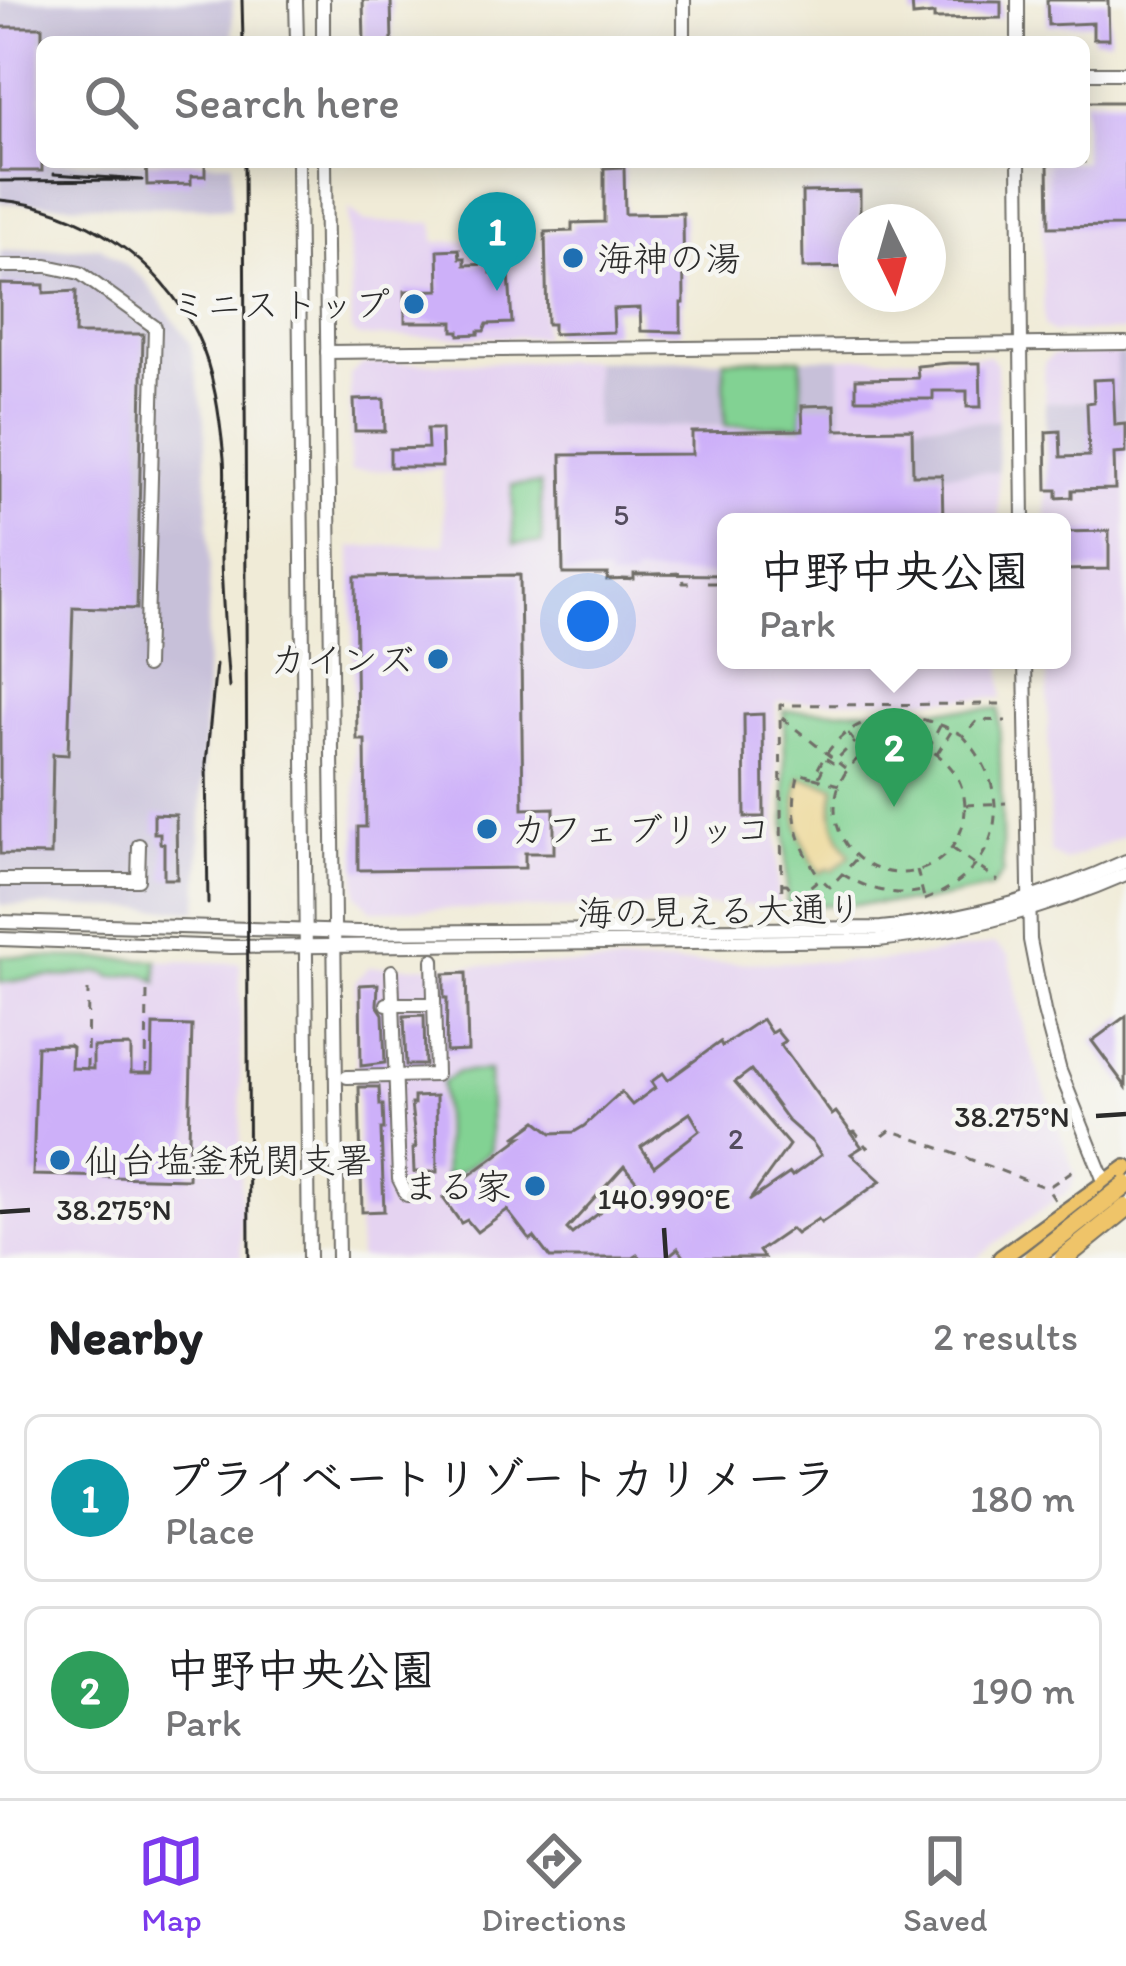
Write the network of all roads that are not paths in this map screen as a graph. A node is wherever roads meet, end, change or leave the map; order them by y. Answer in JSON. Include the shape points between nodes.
{"nodes":[{"id":1,"x":296,"y":0,"type":"edge"},
{"id":2,"x":323,"y":0,"type":"edge"},
{"id":3,"x":684,"y":0,"type":"edge"},
{"id":4,"x":1018,"y":0,"type":"edge"},
{"id":5,"x":296,"y":36,"type":"edge"},
{"id":6,"x":323,"y":36,"type":"edge"},
{"id":7,"x":684,"y":36,"type":"edge"},
{"id":8,"x":1018,"y":36,"type":"edge"},
{"id":9,"x":1090,"y":73,"type":"edge"},
{"id":10,"x":1126,"y":73,"type":"edge"},
{"id":11,"x":298,"y":168,"type":"edge"},
{"id":12,"x":325,"y":168,"type":"edge"},
{"id":13,"x":1019,"y":168,"type":"edge"},
{"id":14,"x":0,"y":266,"type":"edge"},
{"id":15,"x":1126,"y":344,"type":"edge"},
{"id":16,"x":1021,"y":345,"type":"junction"},
{"id":17,"x":327,"y":352,"type":"junction"},
{"id":18,"x":1024,"y":513,"type":"edge"},
{"id":19,"x":146,"y":666,"type":"dead end"},
{"id":20,"x":1025,"y":669,"type":"edge"},
{"id":21,"x":139,"y":844,"type":"dead end"},
{"id":22,"x":1126,"y":861,"type":"edge"},
{"id":23,"x":1126,"y":874,"type":"edge"},
{"id":24,"x":0,"y":880,"type":"edge"},
{"id":25,"x":1028,"y":905,"type":"junction"},
{"id":26,"x":0,"y":922,"type":"edge"},
{"id":27,"x":305,"y":928,"type":"junction"},
{"id":28,"x":334,"y":938,"type":"junction"},
{"id":29,"x":0,"y":940,"type":"edge"},
{"id":30,"x":305,"y":946,"type":"junction"},
{"id":31,"x":434,"y":960,"type":"dead end"},
{"id":32,"x":392,"y":971,"type":"dead end"},
{"id":33,"x":390,"y":1004,"type":"junction"},
{"id":34,"x":434,"y":1004,"type":"junction"},
{"id":35,"x":396,"y":1076,"type":"junction"},
{"id":36,"x":347,"y":1077,"type":"dead end"},
{"id":37,"x":1126,"y":1168,"type":"edge"},
{"id":38,"x":1105,"y":1183,"type":"junction"},
{"id":39,"x":1126,"y":1185,"type":"edge"},
{"id":40,"x":407,"y":1195,"type":"dead end"},
{"id":41,"x":1126,"y":1218,"type":"edge"},
{"id":42,"x":309,"y":1258,"type":"edge"},
{"id":43,"x":338,"y":1258,"type":"edge"},
{"id":44,"x":1001,"y":1258,"type":"edge"},
{"id":45,"x":1033,"y":1258,"type":"edge"},
{"id":46,"x":1064,"y":1258,"type":"edge"},
{"id":47,"x":1073,"y":1258,"type":"edge"}],
"edges":[{"from":1,"to":5,"type":"street"},
{"from":2,"to":6,"type":"street"},
{"from":3,"to":7,"type":"street"},
{"from":4,"to":8,"type":"street"},
{"from":9,"to":10,"type":"street"},
{"from":11,"to":27,"type":"street"},
{"from":12,"to":17,"type":"street"},
{"from":13,"to":16,"type":"street"},
{"from":14,"to":19,"type":"street","via":[[80,273],[154,327]]},
{"from":15,"to":16,"type":"street"},
{"from":16,"to":17,"type":"street"},
{"from":16,"to":18,"type":"street"},
{"from":17,"to":28,"type":"street"},
{"from":20,"to":25,"type":"street"},
{"from":21,"to":24,"type":"street","via":[[138,880]]},
{"from":22,"to":25,"type":"street"},
{"from":23,"to":25,"type":"street","name":"海の見える大通り"},
{"from":25,"to":28,"type":"street","name":"海の見える大通り","via":[[934,934],[878,940]]},
{"from":25,"to":38,"type":"street","via":[[1051,1042]]},
{"from":26,"to":27,"type":"street"},
{"from":27,"to":28,"type":"street"},
{"from":27,"to":30,"type":"street"},
{"from":28,"to":30,"type":"street","name":"海の見える大通り"},
{"from":28,"to":43,"type":"street"},
{"from":29,"to":30,"type":"street","name":"海の見える大通り"},
{"from":30,"to":42,"type":"street"},
{"from":31,"to":34,"type":"street"},
{"from":32,"to":33,"type":"street"},
{"from":33,"to":34,"type":"street"},
{"from":33,"to":35,"type":"street"},
{"from":34,"to":35,"type":"street","via":[[436,1075]]},
{"from":35,"to":36,"type":"street"},
{"from":35,"to":40,"type":"street","via":[[399,1179]]},
{"from":37,"to":38,"type":"main road"},
{"from":38,"to":41,"type":"street"},
{"from":38,"to":44,"type":"main road"},
{"from":39,"to":45,"type":"highway","bridge":true},
{"from":41,"to":46,"type":"highway","bridge":true},
{"from":41,"to":47,"type":"main road"}]}
